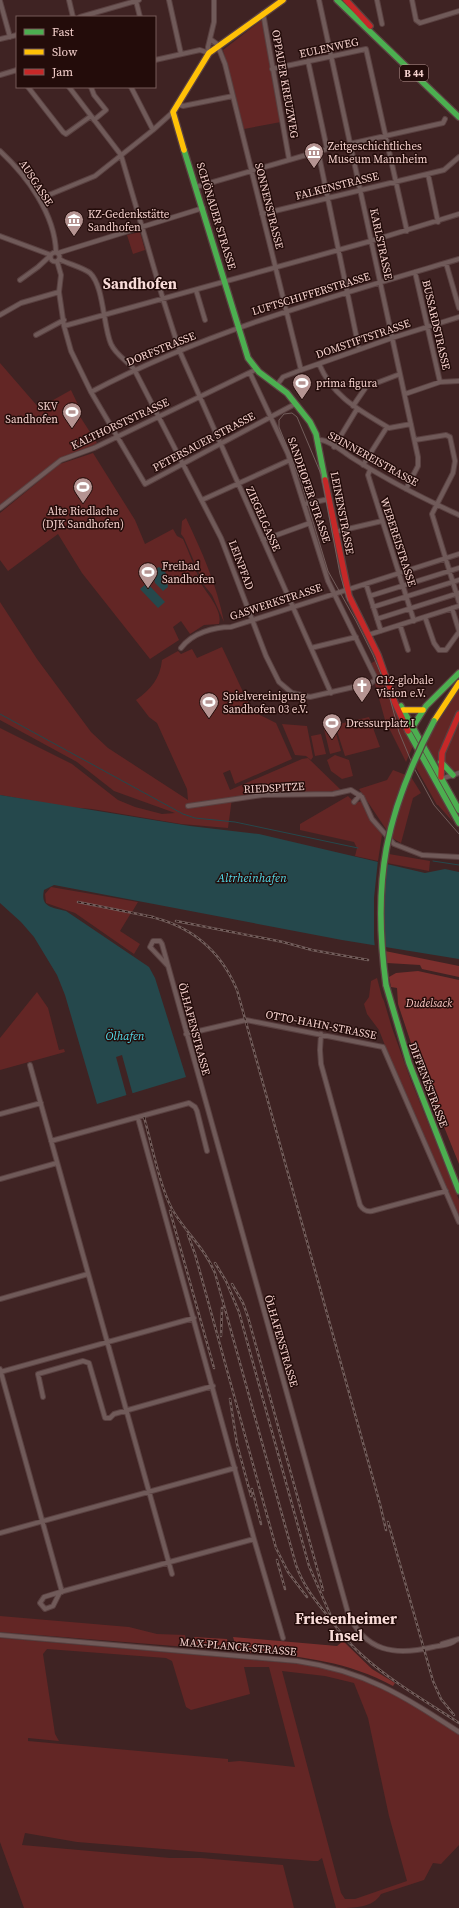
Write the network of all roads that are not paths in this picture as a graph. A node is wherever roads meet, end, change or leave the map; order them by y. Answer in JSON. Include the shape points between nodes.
{"nodes":[{"id":1,"x":69,"y":0,"type":"edge"},
{"id":2,"x":138,"y":0,"type":"edge"},
{"id":3,"x":169,"y":0,"type":"edge"},
{"id":4,"x":214,"y":0,"type":"edge"},
{"id":5,"x":283,"y":0,"type":"edge"},
{"id":6,"x":319,"y":0,"type":"edge"},
{"id":7,"x":337,"y":0,"type":"edge"},
{"id":8,"x":346,"y":0,"type":"edge"},
{"id":9,"x":377,"y":0,"type":"edge"},
{"id":10,"x":412,"y":0,"type":"edge"},
{"id":11,"x":0,"y":1,"type":"edge"},
{"id":12,"x":459,"y":11,"type":"edge"},
{"id":13,"x":263,"y":13,"type":"junction"},
{"id":14,"x":95,"y":15,"type":"edge"},
{"id":15,"x":73,"y":16,"type":"edge"},
{"id":16,"x":140,"y":16,"type":"edge"},
{"id":17,"x":382,"y":24,"type":"dead end"},
{"id":18,"x":16,"y":35,"type":"edge"},
{"id":19,"x":10,"y":36,"type":"junction"},
{"id":20,"x":0,"y":39,"type":"edge"},
{"id":21,"x":210,"y":39,"type":"junction"},
{"id":22,"x":219,"y":46,"type":"junction"},
{"id":23,"x":209,"y":52,"type":"junction"},
{"id":24,"x":180,"y":54,"type":"junction"},
{"id":25,"x":331,"y":56,"type":"junction"},
{"id":26,"x":156,"y":60,"type":"edge"},
{"id":27,"x":308,"y":61,"type":"junction"},
{"id":28,"x":272,"y":69,"type":"junction"},
{"id":29,"x":16,"y":71,"type":"edge"},
{"id":30,"x":0,"y":75,"type":"edge"},
{"id":31,"x":29,"y":88,"type":"edge"},
{"id":32,"x":70,"y":88,"type":"edge"},
{"id":33,"x":91,"y":88,"type":"edge"},
{"id":34,"x":132,"y":88,"type":"edge"},
{"id":35,"x":233,"y":96,"type":"junction"},
{"id":36,"x":177,"y":104,"type":"junction"},
{"id":37,"x":173,"y":112,"type":"junction"},
{"id":38,"x":459,"y":112,"type":"edge"},
{"id":39,"x":91,"y":116,"type":"junction"},
{"id":40,"x":459,"y":117,"type":"edge"},
{"id":41,"x":445,"y":119,"type":"dead end"},
{"id":42,"x":94,"y":120,"type":"junction"},
{"id":43,"x":153,"y":130,"type":"junction"},
{"id":44,"x":385,"y":136,"type":"junction"},
{"id":45,"x":350,"y":143,"type":"junction"},
{"id":46,"x":327,"y":149,"type":"junction"},
{"id":47,"x":0,"y":151,"type":"edge"},
{"id":48,"x":318,"y":151,"type":"junction"},
{"id":49,"x":121,"y":155,"type":"junction"},
{"id":50,"x":459,"y":157,"type":"edge"},
{"id":51,"x":289,"y":159,"type":"junction"},
{"id":52,"x":251,"y":170,"type":"junction"},
{"id":53,"x":428,"y":174,"type":"junction"},
{"id":54,"x":396,"y":181,"type":"junction"},
{"id":55,"x":196,"y":187,"type":"junction"},
{"id":56,"x":360,"y":190,"type":"junction"},
{"id":57,"x":328,"y":197,"type":"junction"},
{"id":58,"x":39,"y":199,"type":"junction"},
{"id":59,"x":203,"y":208,"type":"junction"},
{"id":60,"x":262,"y":214,"type":"junction"},
{"id":61,"x":459,"y":214,"type":"edge"},
{"id":62,"x":438,"y":222,"type":"junction"},
{"id":63,"x":142,"y":228,"type":"junction"},
{"id":64,"x":407,"y":231,"type":"junction"},
{"id":65,"x":0,"y":236,"type":"edge"},
{"id":66,"x":372,"y":242,"type":"junction"},
{"id":67,"x":339,"y":250,"type":"junction"},
{"id":68,"x":57,"y":253,"type":"junction"},
{"id":69,"x":51,"y":255,"type":"junction"},
{"id":70,"x":459,"y":259,"type":"edge"},
{"id":71,"x":58,"y":260,"type":"junction"},
{"id":72,"x":446,"y":263,"type":"junction"},
{"id":73,"x":275,"y":268,"type":"junction"},
{"id":74,"x":415,"y":272,"type":"junction"},
{"id":75,"x":20,"y":280,"type":"dead end"},
{"id":76,"x":226,"y":282,"type":"junction"},
{"id":77,"x":380,"y":282,"type":"junction"},
{"id":78,"x":196,"y":290,"type":"junction"},
{"id":79,"x":59,"y":292,"type":"junction"},
{"id":80,"x":348,"y":292,"type":"junction"},
{"id":81,"x":162,"y":299,"type":"junction"},
{"id":82,"x":459,"y":308,"type":"edge"},
{"id":83,"x":286,"y":312,"type":"junction"},
{"id":84,"x":0,"y":315,"type":"edge"},
{"id":85,"x":104,"y":315,"type":"junction"},
{"id":86,"x":459,"y":317,"type":"edge"},
{"id":87,"x":64,"y":320,"type":"junction"},
{"id":88,"x":205,"y":320,"type":"dead end"},
{"id":89,"x":64,"y":326,"type":"junction"},
{"id":90,"x":239,"y":327,"type":"junction"},
{"id":91,"x":428,"y":327,"type":"junction"},
{"id":92,"x":36,"y":334,"type":"dead end"},
{"id":93,"x":392,"y":338,"type":"junction"},
{"id":94,"x":360,"y":349,"type":"junction"},
{"id":95,"x":180,"y":352,"type":"junction"},
{"id":96,"x":319,"y":364,"type":"junction"},
{"id":97,"x":134,"y":369,"type":"junction"},
{"id":98,"x":301,"y":370,"type":"junction"},
{"id":99,"x":253,"y":371,"type":"junction"},
{"id":100,"x":400,"y":374,"type":"junction"},
{"id":101,"x":459,"y":381,"type":"edge"},
{"id":102,"x":440,"y":382,"type":"junction"},
{"id":103,"x":277,"y":385,"type":"junction"},
{"id":104,"x":91,"y":392,"type":"junction"},
{"id":105,"x":405,"y":394,"type":"junction"},
{"id":106,"x":200,"y":397,"type":"junction"},
{"id":107,"x":295,"y":404,"type":"junction"},
{"id":108,"x":353,"y":406,"type":"junction"},
{"id":109,"x":357,"y":409,"type":"junction"},
{"id":110,"x":272,"y":416,"type":"junction"},
{"id":111,"x":159,"y":417,"type":"junction"},
{"id":112,"x":411,"y":424,"type":"junction"},
{"id":113,"x":387,"y":427,"type":"junction"},
{"id":114,"x":117,"y":437,"type":"junction"},
{"id":115,"x":319,"y":440,"type":"junction"},
{"id":116,"x":415,"y":440,"type":"junction"},
{"id":117,"x":220,"y":443,"type":"junction"},
{"id":118,"x":334,"y":447,"type":"junction"},
{"id":119,"x":290,"y":460,"type":"junction"},
{"id":120,"x":183,"y":463,"type":"junction"},
{"id":121,"x":363,"y":465,"type":"junction"},
{"id":122,"x":370,"y":470,"type":"junction"},
{"id":123,"x":238,"y":483,"type":"junction"},
{"id":124,"x":145,"y":484,"type":"joint"},
{"id":125,"x":406,"y":489,"type":"junction"},
{"id":126,"x":330,"y":499,"type":"junction"},
{"id":127,"x":202,"y":500,"type":"junction"},
{"id":128,"x":305,"y":504,"type":"junction"},
{"id":129,"x":436,"y":505,"type":"junction"},
{"id":130,"x":0,"y":508,"type":"edge"},
{"id":131,"x":459,"y":515,"type":"edge"},
{"id":132,"x":382,"y":521,"type":"junction"},
{"id":133,"x":310,"y":523,"type":"junction"},
{"id":134,"x":335,"y":532,"type":"junction"},
{"id":135,"x":263,"y":540,"type":"junction"},
{"id":136,"x":459,"y":554,"type":"edge"},
{"id":137,"x":445,"y":558,"type":"junction"},
{"id":138,"x":459,"y":568,"type":"edge"},
{"id":139,"x":449,"y":571,"type":"junction"},
{"id":140,"x":399,"y":573,"type":"junction"},
{"id":141,"x":459,"y":580,"type":"edge"},
{"id":142,"x":453,"y":582,"type":"junction"},
{"id":143,"x":366,"y":584,"type":"junction"},
{"id":144,"x":403,"y":586,"type":"junction"},
{"id":145,"x":347,"y":589,"type":"junction"},
{"id":146,"x":335,"y":593,"type":"junction"},
{"id":147,"x":458,"y":593,"type":"edge"},
{"id":148,"x":370,"y":596,"type":"junction"},
{"id":149,"x":406,"y":597,"type":"junction"},
{"id":150,"x":459,"y":602,"type":"edge"},
{"id":151,"x":459,"y":606,"type":"edge"},
{"id":152,"x":292,"y":607,"type":"junction"},
{"id":153,"x":373,"y":607,"type":"junction"},
{"id":154,"x":410,"y":608,"type":"junction"},
{"id":155,"x":452,"y":608,"type":"junction"},
{"id":156,"x":425,"y":617,"type":"junction"},
{"id":157,"x":253,"y":619,"type":"junction"},
{"id":158,"x":377,"y":619,"type":"junction"},
{"id":159,"x":414,"y":621,"type":"junction"},
{"id":160,"x":400,"y":625,"type":"junction"},
{"id":161,"x":381,"y":631,"type":"junction"},
{"id":162,"x":459,"y":631,"type":"edge"},
{"id":163,"x":368,"y":635,"type":"junction"},
{"id":164,"x":356,"y":637,"type":"junction"},
{"id":165,"x":181,"y":648,"type":"dead end"},
{"id":166,"x":311,"y":648,"type":"junction"},
{"id":167,"x":408,"y":650,"type":"dead end"},
{"id":168,"x":459,"y":673,"type":"edge"},
{"id":169,"x":371,"y":683,"type":"joint"},
{"id":170,"x":459,"y":683,"type":"edge"},
{"id":171,"x":392,"y":691,"type":"junction"},
{"id":172,"x":331,"y":693,"type":"junction"},
{"id":173,"x":403,"y":710,"type":"junction"},
{"id":174,"x":423,"y":710,"type":"junction"},
{"id":175,"x":459,"y":714,"type":"edge"},
{"id":176,"x":412,"y":727,"type":"junction"},
{"id":177,"x":410,"y":734,"type":"junction"},
{"id":178,"x":441,"y":762,"type":"junction"},
{"id":179,"x":456,"y":774,"type":"edge"},
{"id":180,"x":438,"y":780,"type":"junction"},
{"id":181,"x":360,"y":795,"type":"junction"},
{"id":182,"x":354,"y":802,"type":"dead end"},
{"id":183,"x":188,"y":806,"type":"dead end"},
{"id":184,"x":459,"y":810,"type":"edge"},
{"id":185,"x":459,"y":823,"type":"edge"},
{"id":186,"x":459,"y":852,"type":"edge"},
{"id":187,"x":453,"y":856,"type":"junction"},
{"id":188,"x":459,"y":857,"type":"edge"},
{"id":189,"x":168,"y":966,"type":"junction"},
{"id":190,"x":186,"y":1034,"type":"junction"},
{"id":191,"x":321,"y":1034,"type":"junction"},
{"id":192,"x":30,"y":1065,"type":"dead end"},
{"id":193,"x":41,"y":1103,"type":"junction"},
{"id":194,"x":0,"y":1114,"type":"edge"},
{"id":195,"x":138,"y":1118,"type":"junction"},
{"id":196,"x":51,"y":1141,"type":"junction"},
{"id":197,"x":207,"y":1151,"type":"dead end"},
{"id":198,"x":58,"y":1163,"type":"junction"},
{"id":199,"x":0,"y":1179,"type":"edge"},
{"id":200,"x":446,"y":1191,"type":"junction"},
{"id":201,"x":459,"y":1191,"type":"edge"},
{"id":202,"x":459,"y":1222,"type":"edge"},
{"id":203,"x":88,"y":1274,"type":"junction"},
{"id":204,"x":0,"y":1299,"type":"edge"},
{"id":205,"x":194,"y":1318,"type":"junction"},
{"id":206,"x":107,"y":1342,"type":"junction"},
{"id":207,"x":0,"y":1371,"type":"edge"},
{"id":208,"x":213,"y":1386,"type":"junction"},
{"id":209,"x":43,"y":1397,"type":"dead end"},
{"id":210,"x":126,"y":1411,"type":"junction"},
{"id":211,"x":235,"y":1468,"type":"junction"},
{"id":212,"x":149,"y":1492,"type":"junction"},
{"id":213,"x":42,"y":1521,"type":"junction"},
{"id":214,"x":0,"y":1533,"type":"edge"},
{"id":215,"x":254,"y":1539,"type":"junction"},
{"id":216,"x":168,"y":1563,"type":"junction"},
{"id":217,"x":172,"y":1574,"type":"dead end"},
{"id":218,"x":61,"y":1592,"type":"junction"},
{"id":219,"x":0,"y":1635,"type":"edge"},
{"id":220,"x":284,"y":1638,"type":"dead end"},
{"id":221,"x":457,"y":1640,"type":"edge"},
{"id":222,"x":459,"y":1732,"type":"edge"}],
"edges":[{"from":1,"to":15,"type":"street"},
{"from":2,"to":14,"type":"street"},
{"from":2,"to":16,"type":"street"},
{"from":3,"to":24,"type":"street"},
{"from":4,"to":21,"type":"street","via":[[214,22]]},
{"from":5,"to":13,"type":"street"},
{"from":6,"to":25,"type":"street","name":"KARLSTRASSE"},
{"from":7,"to":40,"type":"street","number":"B 44"},
{"from":8,"to":38,"type":"street","number":"B 44","via":[[373,30]]},
{"from":9,"to":17,"type":"street"},
{"from":10,"to":12,"type":"street","via":[[419,23]]},
{"from":11,"to":19,"type":"street"},
{"from":13,"to":22,"type":"street"},
{"from":13,"to":28,"type":"street","name":"OPPAUER KREUZWEG"},
{"from":18,"to":19,"type":"street"},
{"from":19,"to":20,"type":"street"},
{"from":21,"to":22,"type":"street"},
{"from":21,"to":23,"type":"street"},
{"from":22,"to":23,"type":"street"},
{"from":22,"to":35,"type":"street","name":"SONNENSTRASSE"},
{"from":23,"to":24,"type":"street","via":[[200,50]]},
{"from":23,"to":36,"type":"street"},
{"from":24,"to":26,"type":"street"},
{"from":25,"to":27,"type":"street","name":"EULENWEG"},
{"from":25,"to":44,"type":"street","name":"EULENWEG","via":[[366,49]]},
{"from":25,"to":45,"type":"street","name":"KARLSTRASSE"},
{"from":27,"to":28,"type":"street","name":"EULENWEG"},
{"from":27,"to":46,"type":"street"},
{"from":28,"to":51,"type":"street","name":"OPPAUER KREUZWEG"},
{"from":29,"to":30,"type":"street"},
{"from":31,"to":39,"type":"street","via":[[66,134]]},
{"from":32,"to":39,"type":"street"},
{"from":33,"to":42,"type":"street","via":[[106,110]]},
{"from":34,"to":43,"type":"street"},
{"from":35,"to":36,"type":"street","via":[[183,106]]},
{"from":35,"to":52,"type":"street","name":"SONNENSTRASSE"},
{"from":36,"to":37,"type":"street"},
{"from":37,"to":43,"type":"street"},
{"from":37,"to":55,"type":"street","name":"SCHÖNAUER STRASSE"},
{"from":39,"to":42,"type":"street"},
{"from":41,"to":44,"type":"street","via":[[442,123]]},
{"from":42,"to":49,"type":"street"},
{"from":43,"to":49,"type":"street"},
{"from":44,"to":45,"type":"street"},
{"from":44,"to":54,"type":"street"},
{"from":45,"to":46,"type":"street"},
{"from":45,"to":56,"type":"street","name":"KARLSTRASSE"},
{"from":46,"to":48,"type":"street"},
{"from":47,"to":58,"type":"street","name":"AUSGASSE","via":[[17,168]]},
{"from":48,"to":51,"type":"street"},
{"from":48,"to":57,"type":"street"},
{"from":49,"to":58,"type":"street","via":[[90,178]]},
{"from":49,"to":63,"type":"street","name":"ZIEGELGASSE"},
{"from":50,"to":53,"type":"street","name":"FALKENSTRASSE","via":[[444,170]]},
{"from":51,"to":52,"type":"street"},
{"from":52,"to":55,"type":"street"},
{"from":52,"to":60,"type":"street","name":"SONNENSTRASSE"},
{"from":53,"to":54,"type":"street","name":"FALKENSTRASSE"},
{"from":53,"to":62,"type":"street"},
{"from":54,"to":56,"type":"street","name":"FALKENSTRASSE"},
{"from":54,"to":64,"type":"street"},
{"from":55,"to":59,"type":"street","name":"SCHÖNAUER STRASSE"},
{"from":56,"to":57,"type":"street","name":"FALKENSTRASSE"},
{"from":56,"to":66,"type":"street","name":"KARLSTRASSE"},
{"from":57,"to":60,"type":"street","name":"FALKENSTRASSE"},
{"from":57,"to":67,"type":"street"},
{"from":58,"to":68,"type":"street","name":"AUSGASSE","via":[[54,234]]},
{"from":59,"to":63,"type":"street"},
{"from":59,"to":76,"type":"street","name":"SCHÖNAUER STRASSE"},
{"from":60,"to":73,"type":"street","name":"SONNENSTRASSE"},
{"from":61,"to":62,"type":"street"},
{"from":62,"to":64,"type":"street"},
{"from":63,"to":68,"type":"street"},
{"from":63,"to":81,"type":"street","name":"ZIEGELGASSE"},
{"from":64,"to":66,"type":"street"},
{"from":65,"to":69,"type":"street"},
{"from":66,"to":67,"type":"street"},
{"from":66,"to":77,"type":"street","name":"KARLSTRASSE"},
{"from":67,"to":73,"type":"street"},
{"from":67,"to":80,"type":"street"},
{"from":68,"to":69,"type":"street"},
{"from":68,"to":71,"type":"street","name":"AUSGASSE"},
{"from":69,"to":71,"type":"street","via":[[52,260]]},
{"from":69,"to":75,"type":"street"},
{"from":70,"to":72,"type":"street","name":"LUFTSCHIFFERSTRASSE"},
{"from":71,"to":79,"type":"street","name":"AUSGASSE","via":[[61,275]]},
{"from":71,"to":85,"type":"street","name":"LEINPFAD","via":[[91,274]]},
{"from":72,"to":74,"type":"street","name":"LUFTSCHIFFERSTRASSE"},
{"from":72,"to":82,"type":"street"},
{"from":73,"to":76,"type":"street"},
{"from":73,"to":83,"type":"street","name":"SONNENSTRASSE"},
{"from":74,"to":77,"type":"street","name":"LUFTSCHIFFERSTRASSE"},
{"from":74,"to":91,"type":"street","name":"BUSSARDSTRASSE"},
{"from":76,"to":78,"type":"street"},
{"from":76,"to":90,"type":"street","name":"SCHÖNAUER STRASSE"},
{"from":77,"to":80,"type":"street","name":"LUFTSCHIFFERSTRASSE"},
{"from":77,"to":93,"type":"street","name":"KARLSTRASSE"},
{"from":78,"to":81,"type":"street"},
{"from":78,"to":88,"type":"street"},
{"from":79,"to":84,"type":"street","via":[[21,303]]},
{"from":79,"to":87,"type":"street","name":"AUSGASSE"},
{"from":80,"to":83,"type":"street","name":"LUFTSCHIFFERSTRASSE"},
{"from":80,"to":94,"type":"street"},
{"from":81,"to":85,"type":"street"},
{"from":81,"to":95,"type":"street","name":"ZIEGELGASSE"},
{"from":83,"to":90,"type":"street","name":"LUFTSCHIFFERSTRASSE"},
{"from":83,"to":98,"type":"street","name":"SONNENSTRASSE"},
{"from":85,"to":89,"type":"street"},
{"from":85,"to":97,"type":"street","name":"LEINPFAD","via":[[111,344]]},
{"from":86,"to":91,"type":"street","name":"DOMSTIFTSTRASSE"},
{"from":87,"to":89,"type":"street","name":"AUSGASSE"},
{"from":87,"to":92,"type":"street"},
{"from":89,"to":104,"type":"street","name":"AUSGASSE","via":[[71,351]]},
{"from":90,"to":95,"type":"street","name":"DORFSTRASSE"},
{"from":90,"to":99,"type":"street","name":"SANDHOFER STRASSE"},
{"from":91,"to":93,"type":"street","name":"DOMSTIFTSTRASSE"},
{"from":91,"to":102,"type":"street","name":"BUSSARDSTRASSE"},
{"from":93,"to":94,"type":"street","name":"DOMSTIFTSTRASSE"},
{"from":93,"to":100,"type":"street","name":"KARLSTRASSE"},
{"from":94,"to":96,"type":"street","name":"DOMSTIFTSTRASSE"},
{"from":95,"to":97,"type":"street","name":"DORFSTRASSE"},
{"from":95,"to":106,"type":"street","name":"ZIEGELGASSE"},
{"from":96,"to":98,"type":"street","name":"DOMSTIFTSTRASSE"},
{"from":96,"to":108,"type":"street","via":[[332,387]]},
{"from":97,"to":104,"type":"street","name":"DORFSTRASSE"},
{"from":97,"to":111,"type":"street","name":"LEINPFAD"},
{"from":98,"to":103,"type":"street","name":"DOMSTIFTSTRASSE","via":[[283,377]]},
{"from":99,"to":103,"type":"street","name":"SANDHOFER STRASSE"},
{"from":99,"to":106,"type":"street","name":"KALTHORSTSTRASSE"},
{"from":99,"to":110,"type":"street","name":"SANDHOFER STRASSE"},
{"from":100,"to":105,"type":"street","name":"KARLSTRASSE"},
{"from":100,"to":108,"type":"street","via":[[366,387]]},
{"from":101,"to":102,"type":"street"},
{"from":102,"to":105,"type":"street"},
{"from":103,"to":107,"type":"street","name":"SPINNEREISTRASSE"},
{"from":104,"to":114,"type":"street","name":"AUSGASSE"},
{"from":105,"to":112,"type":"street","name":"KARLSTRASSE"},
{"from":106,"to":111,"type":"street","name":"KALTHORSTSTRASSE"},
{"from":106,"to":117,"type":"street","name":"ZIEGELGASSE"},
{"from":107,"to":110,"type":"street","name":"PETERSAUER STRASSE"},
{"from":107,"to":115,"type":"street","name":"SPINNEREISTRASSE","via":[[309,420]]},
{"from":108,"to":109,"type":"street"},
{"from":109,"to":113,"type":"street"},
{"from":109,"to":118,"type":"street"},
{"from":110,"to":117,"type":"street","name":"PETERSAUER STRASSE"},
{"from":110,"to":119,"type":"street","name":"SANDHOFER STRASSE"},
{"from":111,"to":114,"type":"street","name":"KALTHORSTSTRASSE"},
{"from":111,"to":120,"type":"street","name":"LEINPFAD"},
{"from":112,"to":113,"type":"street"},
{"from":112,"to":116,"type":"street","name":"KARLSTRASSE"},
{"from":113,"to":121,"type":"street"},
{"from":114,"to":124,"type":"street","name":"AUSGASSE"},
{"from":114,"to":130,"type":"street","name":"KALTHORSTSTRASSE","via":[[61,460]]},
{"from":115,"to":118,"type":"street","name":"SPINNEREISTRASSE"},
{"from":115,"to":126,"type":"street","name":"LEINENSTRASSE"},
{"from":116,"to":125,"type":"street","name":"KARLSTRASSE","via":[[419,462]]},
{"from":116,"to":129,"type":"street","via":[[446,435],[450,437],[454,467]]},
{"from":117,"to":120,"type":"street","name":"PETERSAUER STRASSE"},
{"from":117,"to":123,"type":"street","name":"ZIEGELGASSE"},
{"from":118,"to":121,"type":"street","name":"SPINNEREISTRASSE"},
{"from":119,"to":123,"type":"street"},
{"from":119,"to":128,"type":"street","name":"SANDHOFER STRASSE"},
{"from":120,"to":124,"type":"street","name":"PETERSAUER STRASSE"},
{"from":120,"to":127,"type":"street","name":"LEINPFAD"},
{"from":121,"to":122,"type":"street","name":"SPINNEREISTRASSE"},
{"from":122,"to":125,"type":"street","name":"SPINNEREISTRASSE"},
{"from":122,"to":132,"type":"street","name":"WEBEREISTRASSE","via":[[368,475]]},
{"from":123,"to":127,"type":"street"},
{"from":123,"to":135,"type":"street","name":"ZIEGELGASSE"},
{"from":125,"to":129,"type":"street","name":"SPINNEREISTRASSE"},
{"from":126,"to":128,"type":"street"},
{"from":126,"to":134,"type":"street","name":"LEINENSTRASSE"},
{"from":127,"to":157,"type":"street","name":"LEINPFAD","via":[[221,538]]},
{"from":128,"to":133,"type":"street","name":"SANDHOFER STRASSE"},
{"from":129,"to":131,"type":"street","name":"SPINNEREISTRASSE"},
{"from":129,"to":137,"type":"street","via":[[432,516]]},
{"from":132,"to":134,"type":"street"},
{"from":132,"to":140,"type":"street","name":"WEBEREISTRASSE"},
{"from":133,"to":135,"type":"street"},
{"from":133,"to":146,"type":"street","name":"SANDHOFER STRASSE","via":[[328,581]]},
{"from":134,"to":145,"type":"street","name":"LEINENSTRASSE"},
{"from":135,"to":152,"type":"street","name":"ZIEGELGASSE"},
{"from":136,"to":137,"type":"street"},
{"from":137,"to":139,"type":"street"},
{"from":137,"to":140,"type":"street"},
{"from":138,"to":139,"type":"street"},
{"from":139,"to":142,"type":"street"},
{"from":139,"to":144,"type":"street"},
{"from":140,"to":143,"type":"street"},
{"from":140,"to":144,"type":"street","name":"WEBEREISTRASSE"},
{"from":141,"to":142,"type":"street"},
{"from":142,"to":147,"type":"street"},
{"from":142,"to":149,"type":"street"},
{"from":143,"to":145,"type":"street"},
{"from":143,"to":148,"type":"street"},
{"from":144,"to":148,"type":"street"},
{"from":144,"to":149,"type":"street","name":"WEBEREISTRASSE"},
{"from":145,"to":146,"type":"street"},
{"from":145,"to":163,"type":"street"},
{"from":146,"to":152,"type":"street","name":"GASWERKSTRASSE"},
{"from":146,"to":164,"type":"street","name":"SANDHOFER STRASSE"},
{"from":147,"to":150,"type":"street"},
{"from":147,"to":154,"type":"street"},
{"from":148,"to":153,"type":"street"},
{"from":149,"to":153,"type":"street"},
{"from":149,"to":154,"type":"street","name":"WEBEREISTRASSE"},
{"from":151,"to":155,"type":"street"},
{"from":152,"to":157,"type":"street","name":"GASWERKSTRASSE"},
{"from":152,"to":166,"type":"street","name":"ZIEGELGASSE"},
{"from":153,"to":158,"type":"street"},
{"from":154,"to":158,"type":"street"},
{"from":154,"to":159,"type":"street","name":"WEBEREISTRASSE"},
{"from":155,"to":156,"type":"street"},
{"from":155,"to":162,"type":"street"},
{"from":156,"to":159,"type":"street"},
{"from":156,"to":162,"type":"street","via":[[439,650],[446,650]]},
{"from":157,"to":165,"type":"street","name":"GASWERKSTRASSE","via":[[210,629],[184,643]]},
{"from":157,"to":172,"type":"street","name":"LEINPFAD","via":[[273,673],[285,688],[310,697]]},
{"from":158,"to":161,"type":"street"},
{"from":159,"to":160,"type":"street"},
{"from":160,"to":161,"type":"street"},
{"from":160,"to":167,"type":"street"},
{"from":161,"to":163,"type":"street"},
{"from":163,"to":171,"type":"street"},
{"from":164,"to":166,"type":"street"},
{"from":164,"to":169,"type":"street","name":"SANDHOFER STRASSE","via":[[375,677]]},
{"from":166,"to":172,"type":"street","name":"ZIEGELGASSE"},
{"from":168,"to":174,"type":"street"},
{"from":169,"to":172,"type":"street","name":"LEINPFAD"},
{"from":170,"to":201,"type":"street","name":"DIFFENÉSTRASSE","bridge":true,"via":[[415,756],[400,795],[389,830],[383,862],[379,914],[386,984],[395,1021],[410,1069]]},
{"from":171,"to":173,"type":"street"},
{"from":171,"to":177,"type":"street"},
{"from":173,"to":174,"type":"street"},
{"from":173,"to":176,"type":"street"},
{"from":174,"to":176,"type":"street"},
{"from":175,"to":178,"type":"street","via":[[447,739]]},
{"from":176,"to":177,"type":"street"},
{"from":176,"to":180,"type":"street"},
{"from":177,"to":180,"type":"street"},
{"from":178,"to":179,"type":"street"},
{"from":178,"to":180,"type":"street"},
{"from":179,"to":180,"type":"street"},
{"from":180,"to":184,"type":"street"},
{"from":180,"to":185,"type":"street"},
{"from":181,"to":182,"type":"street"},
{"from":181,"to":183,"type":"street","name":"RIEDSPITZE","via":[[351,790],[333,794],[263,795]]},
{"from":181,"to":187,"type":"street","via":[[372,819],[394,844],[422,855]]},
{"from":186,"to":187,"type":"street"},
{"from":187,"to":188,"type":"street"},
{"from":189,"to":189,"type":"street","name":"ÖLHAFENSTRASSE","via":[[162,944],[160,941],[153,941],[150,947]]},
{"from":189,"to":190,"type":"street","name":"ÖLHAFENSTRASSE"},
{"from":190,"to":191,"type":"street","name":"OTTO-HAHN-STRASSE","via":[[246,1020]]},
{"from":190,"to":221,"type":"street","name":"ÖLHAFENSTRASSE","via":[[348,1613],[360,1634],[382,1648],[404,1651]]},
{"from":191,"to":200,"type":"street","name":"OTTO-HAHN-STRASSE","via":[[384,1047]]},
{"from":191,"to":200,"type":"street","via":[[321,1064],[363,1210],[372,1211]]},
{"from":192,"to":193,"type":"street"},
{"from":193,"to":194,"type":"street"},
{"from":193,"to":196,"type":"street"},
{"from":195,"to":196,"type":"street"},
{"from":195,"to":197,"type":"street","via":[[186,1102],[192,1104],[197,1111]]},
{"from":195,"to":205,"type":"street"},
{"from":196,"to":198,"type":"street"},
{"from":198,"to":199,"type":"street"},
{"from":198,"to":203,"type":"street"},
{"from":200,"to":202,"type":"street","name":"OTTO-HAHN-STRASSE"},
{"from":203,"to":204,"type":"street"},
{"from":203,"to":206,"type":"street"},
{"from":205,"to":206,"type":"street"},
{"from":205,"to":208,"type":"street"},
{"from":206,"to":207,"type":"street"},
{"from":206,"to":210,"type":"street"},
{"from":207,"to":213,"type":"street"},
{"from":208,"to":210,"type":"street"},
{"from":208,"to":211,"type":"street"},
{"from":209,"to":210,"type":"street","via":[[38,1374],[86,1361],[89,1363],[105,1418]]},
{"from":210,"to":212,"type":"street"},
{"from":211,"to":212,"type":"street"},
{"from":211,"to":215,"type":"street"},
{"from":212,"to":213,"type":"street"},
{"from":212,"to":216,"type":"street"},
{"from":213,"to":214,"type":"street"},
{"from":213,"to":218,"type":"street"},
{"from":215,"to":216,"type":"street"},
{"from":215,"to":220,"type":"street"},
{"from":216,"to":217,"type":"street"},
{"from":216,"to":218,"type":"street"},
{"from":218,"to":218,"type":"street","via":[[44,1597],[40,1603],[42,1607],[45,1609],[53,1606]]},
{"from":219,"to":222,"type":"street","name":"MAX-PLANCK-STRASSE","via":[[297,1661],[324,1666],[386,1687]]}]}
